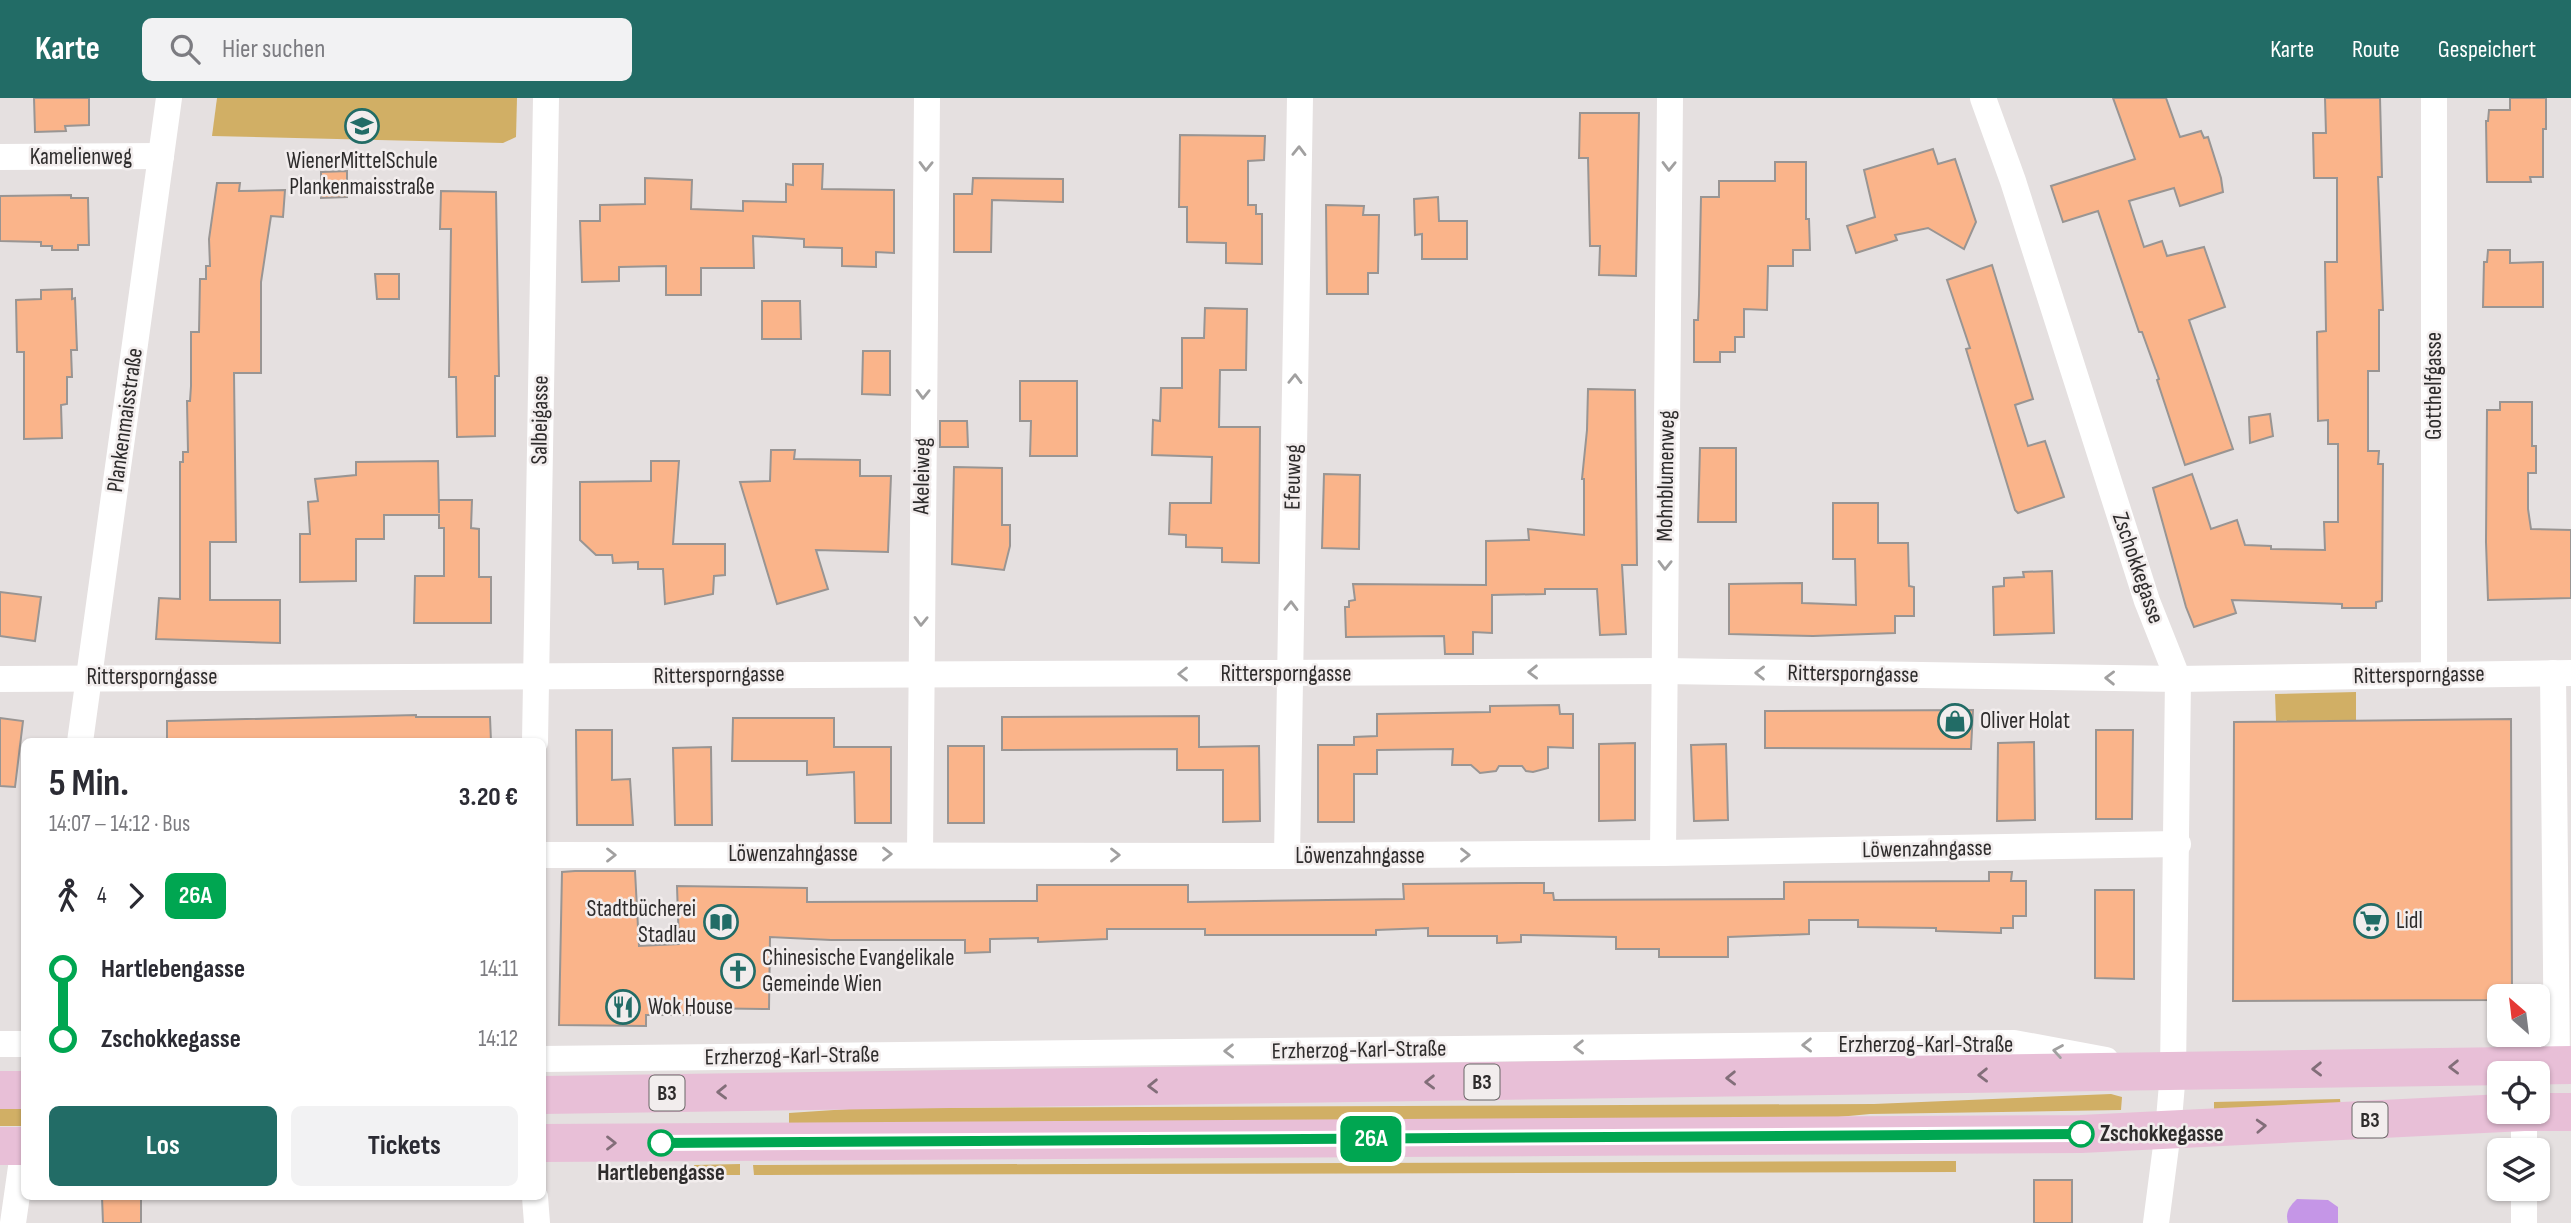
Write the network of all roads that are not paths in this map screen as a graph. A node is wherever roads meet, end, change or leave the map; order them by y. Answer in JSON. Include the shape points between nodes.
{"nodes":[{"id":1,"x":169,"y":98,"type":"edge"},
{"id":2,"x":546,"y":98,"type":"edge"},
{"id":3,"x":927,"y":98,"type":"edge"},
{"id":4,"x":1300,"y":98,"type":"edge"},
{"id":5,"x":1670,"y":98,"type":"edge"},
{"id":6,"x":1983,"y":98,"type":"edge"},
{"id":7,"x":2434,"y":98,"type":"edge"},
{"id":8,"x":161,"y":156,"type":"junction"},
{"id":9,"x":0,"y":157,"type":"edge"},
{"id":10,"x":1664,"y":671,"type":"junction"},
{"id":11,"x":920,"y":673,"type":"junction"},
{"id":12,"x":2562,"y":673,"type":"edge"},
{"id":13,"x":1289,"y":674,"type":"junction"},
{"id":14,"x":2434,"y":675,"type":"junction"},
{"id":15,"x":89,"y":677,"type":"junction"},
{"id":16,"x":536,"y":677,"type":"junction"},
{"id":17,"x":0,"y":678,"type":"edge"},
{"id":18,"x":2178,"y":679,"type":"junction"},
{"id":19,"x":81,"y":738,"type":"edge"},
{"id":20,"x":535,"y":738,"type":"edge"},
{"id":21,"x":2178,"y":844,"type":"junction"},
{"id":22,"x":1663,"y":853,"type":"junction"},
{"id":23,"x":920,"y":854,"type":"junction"},
{"id":24,"x":546,"y":855,"type":"edge"},
{"id":25,"x":1287,"y":856,"type":"junction"},
{"id":26,"x":0,"y":1044,"type":"edge"},
{"id":27,"x":21,"y":1044,"type":"edge"},
{"id":28,"x":546,"y":1059,"type":"edge"},
{"id":29,"x":2564,"y":1065,"type":"edge"},
{"id":30,"x":2173,"y":1072,"type":"junction"},
{"id":31,"x":0,"y":1090,"type":"edge"},
{"id":32,"x":21,"y":1090,"type":"edge"},
{"id":33,"x":546,"y":1095,"type":"edge"},
{"id":34,"x":2550,"y":1112,"type":"edge"},
{"id":35,"x":2571,"y":1112,"type":"edge"},
{"id":36,"x":2487,"y":1114,"type":"edge"},
{"id":37,"x":2168,"y":1131,"type":"junction"},
{"id":38,"x":546,"y":1143,"type":"edge"},
{"id":39,"x":0,"y":1146,"type":"edge"},
{"id":40,"x":21,"y":1146,"type":"edge"},
{"id":41,"x":21,"y":1167,"type":"edge"},
{"id":42,"x":535,"y":1200,"type":"edge"},
{"id":43,"x":2524,"y":1201,"type":"edge"},
{"id":44,"x":13,"y":1223,"type":"edge"},
{"id":45,"x":537,"y":1223,"type":"edge"},
{"id":46,"x":2156,"y":1223,"type":"edge"},
{"id":47,"x":2524,"y":1223,"type":"edge"}],
"edges":[{"from":1,"to":8,"type":"street","name":"Plankenmaisstraße"},
{"from":2,"to":16,"type":"street","name":"Salbeigasse"},
{"from":3,"to":11,"type":"street","name":"Akeleiweg","one_way":true},
{"from":13,"to":4,"type":"street","name":"Efeuweg","one_way":true},
{"from":5,"to":10,"type":"street","name":"Mohnblumenweg","one_way":true},
{"from":6,"to":18,"type":"street","name":"Zschokkegasse","via":[[2147,601]]},
{"from":7,"to":14,"type":"street","name":"Gotthelfgasse"},
{"from":8,"to":9,"type":"street","name":"Kamelienweg"},
{"from":8,"to":15,"type":"street","name":"Plankenmaisstraße"},
{"from":10,"to":13,"type":"street","name":"Rittersporngasse","one_way":true},
{"from":18,"to":10,"type":"street","name":"Rittersporngasse","one_way":true},
{"from":10,"to":22,"type":"street","name":"Mohnblumenweg"},
{"from":13,"to":11,"type":"street","name":"Rittersporngasse","one_way":true},
{"from":11,"to":16,"type":"street","name":"Rittersporngasse"},
{"from":11,"to":23,"type":"street","name":"Akeleiweg"},
{"from":12,"to":14,"type":"street","name":"Rittersporngasse"},
{"from":12,"to":29,"type":"street"},
{"from":13,"to":25,"type":"street","name":"Efeuweg"},
{"from":14,"to":18,"type":"street","name":"Rittersporngasse"},
{"from":15,"to":16,"type":"street","name":"Rittersporngasse"},
{"from":15,"to":17,"type":"street","name":"Rittersporngasse"},
{"from":15,"to":19,"type":"street","name":"Plankenmaisstraße"},
{"from":16,"to":20,"type":"street","name":"Salbeigasse"},
{"from":18,"to":21,"type":"street","name":"Zschokkegasse"},
{"from":21,"to":22,"type":"street","name":"Löwenzahngasse"},
{"from":21,"to":30,"type":"street","name":"Zschokkegasse"},
{"from":25,"to":22,"type":"street","name":"Löwenzahngasse","one_way":true},
{"from":24,"to":23,"type":"street","name":"Löwenzahngasse","one_way":true},
{"from":23,"to":25,"type":"street","name":"Löwenzahngasse","one_way":true},
{"from":26,"to":27,"type":"street"},
{"from":30,"to":28,"type":"street","name":"Erzherzog-Karl-Straße","one_way":true,"via":[[2014,1043]]},
{"from":29,"to":30,"type":"main road","name":"Erzherzog-Karl-Straße","number":"B3","one_way":true},
{"from":30,"to":33,"type":"main road","name":"Erzherzog-Karl-Straße","number":"B3","one_way":true},
{"from":30,"to":37,"type":"street","name":"Zschokkegasse"},
{"from":31,"to":32,"type":"main road"},
{"from":34,"to":35,"type":"main road","number":"B3"},
{"from":37,"to":36,"type":"main road","number":"B3","one_way":true},
{"from":38,"to":37,"type":"main road","number":"B3","one_way":true},
{"from":37,"to":46,"type":"street","name":"Zschokkegasse"},
{"from":39,"to":40,"type":"main road"},
{"from":41,"to":44,"type":"street"},
{"from":42,"to":45,"type":"street"},
{"from":43,"to":47,"type":"street"}]}
